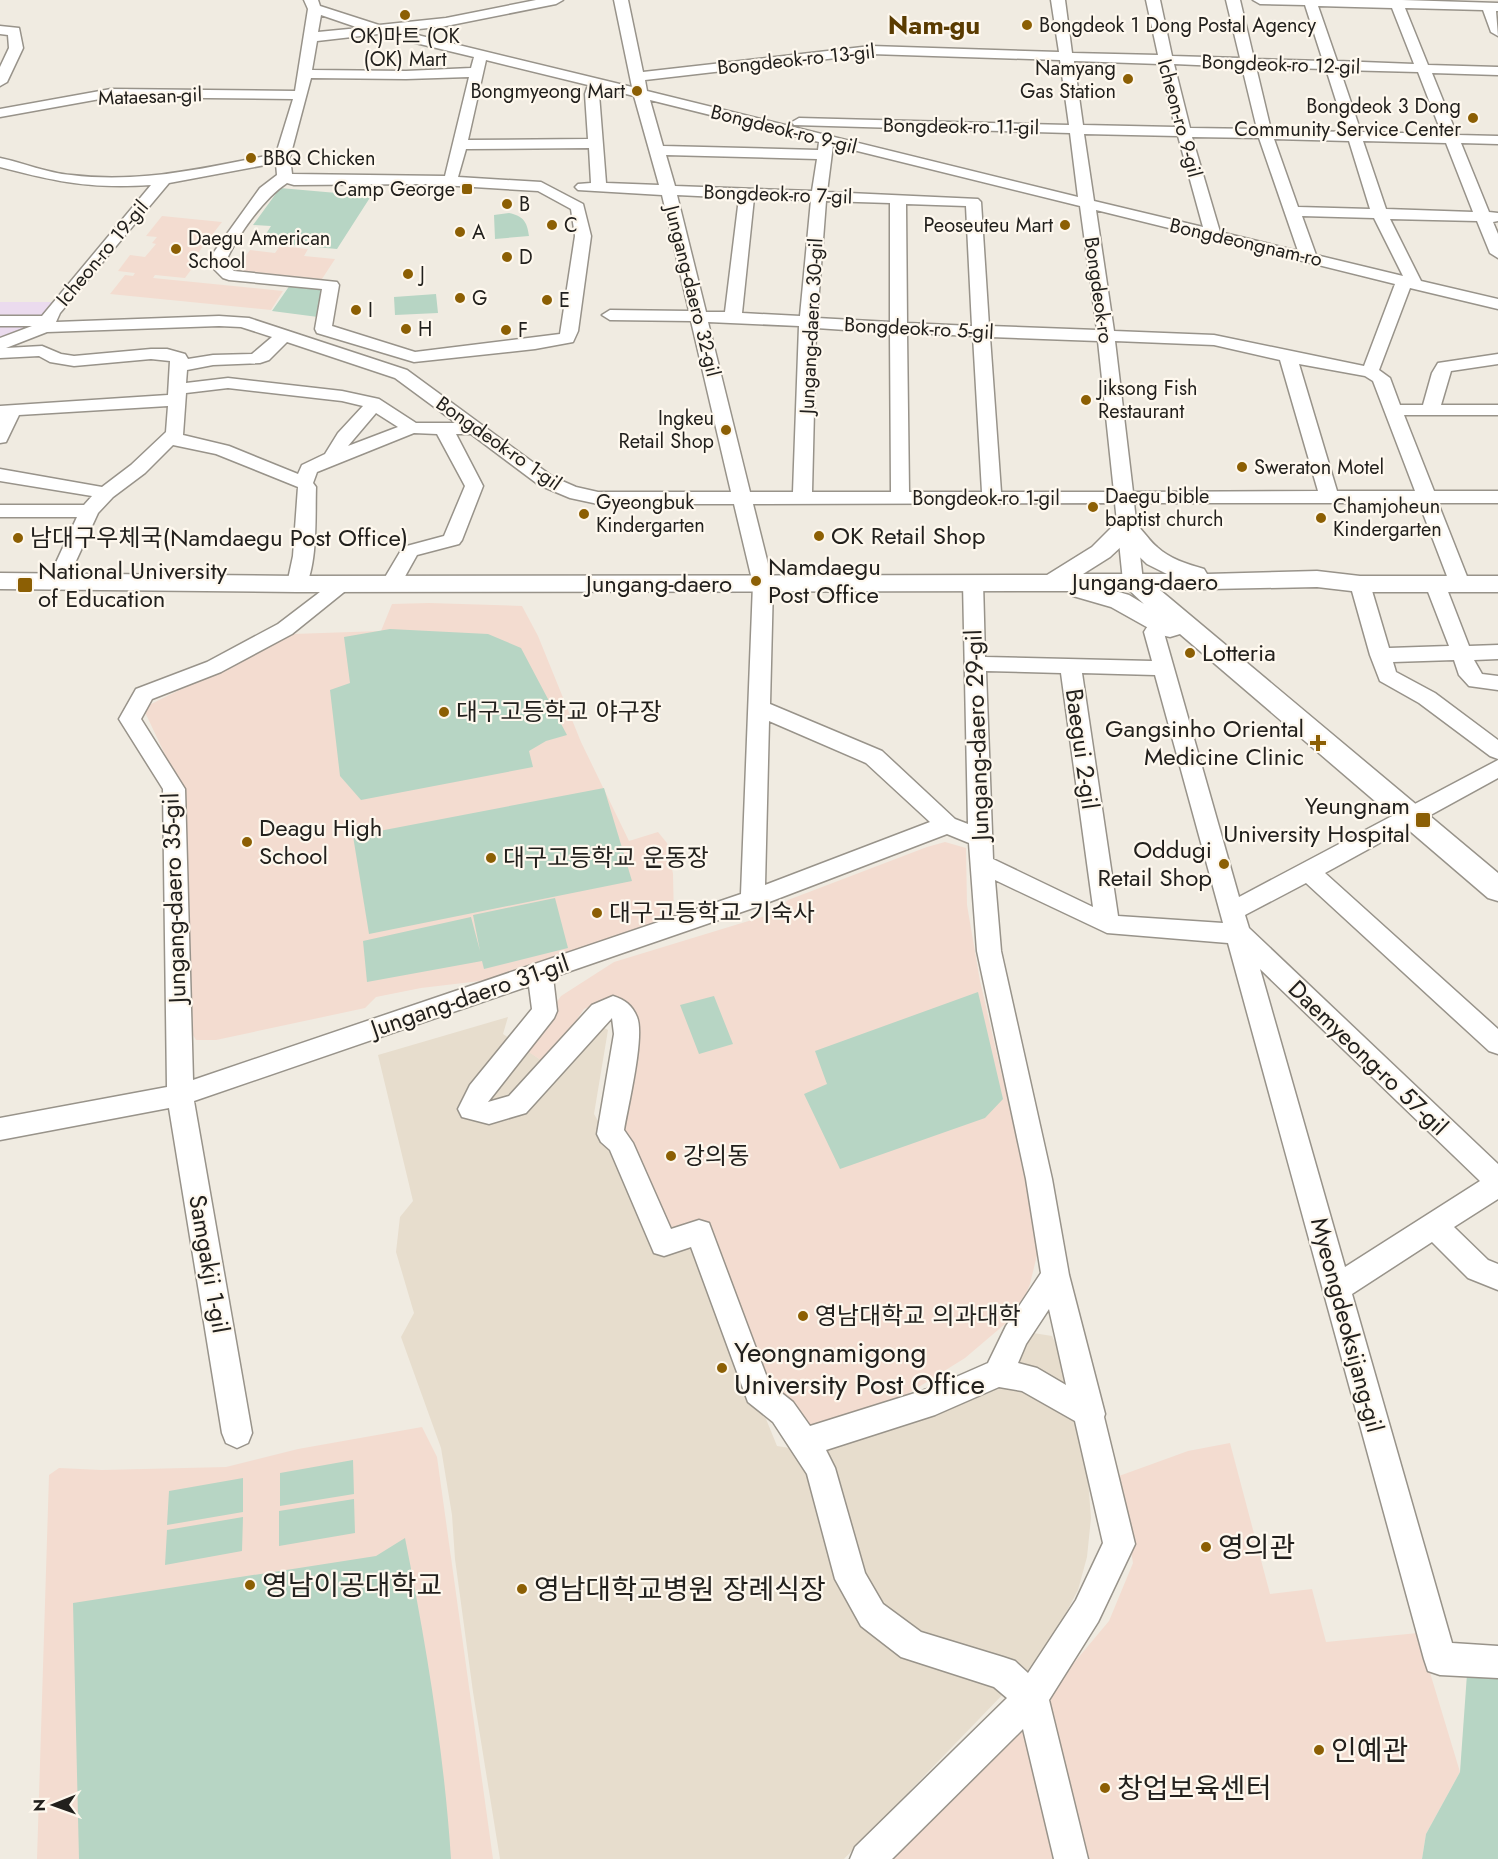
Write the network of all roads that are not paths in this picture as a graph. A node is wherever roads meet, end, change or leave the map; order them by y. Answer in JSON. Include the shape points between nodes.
{"nodes":[{"id":1,"x":556,"y":0,"type":"edge"},
{"id":2,"x":621,"y":0,"type":"edge"},
{"id":3,"x":1058,"y":0,"type":"edge"},
{"id":4,"x":1153,"y":0,"type":"edge"},
{"id":5,"x":1233,"y":0,"type":"edge"},
{"id":6,"x":1260,"y":0,"type":"edge"},
{"id":7,"x":1310,"y":1,"type":"edge"},
{"id":8,"x":1395,"y":2,"type":"edge"},
{"id":9,"x":1493,"y":7,"type":"edge"},
{"id":10,"x":313,"y":10,"type":"edge"},
{"id":11,"x":7,"y":30,"type":"edge"},
{"id":12,"x":380,"y":30,"type":"junction"},
{"id":13,"x":1498,"y":32,"type":"edge"},
{"id":14,"x":312,"y":36,"type":"junction"},
{"id":15,"x":481,"y":54,"type":"junction"},
{"id":16,"x":1064,"y":55,"type":"junction"},
{"id":17,"x":1164,"y":60,"type":"junction"},
{"id":18,"x":1246,"y":63,"type":"junction"},
{"id":19,"x":1331,"y":66,"type":"junction"},
{"id":20,"x":1424,"y":69,"type":"junction"},
{"id":21,"x":1498,"y":71,"type":"edge"},
{"id":22,"x":477,"y":72,"type":"junction"},
{"id":23,"x":305,"y":74,"type":"junction"},
{"id":24,"x":638,"y":77,"type":"junction"},
{"id":25,"x":0,"y":82,"type":"edge"},
{"id":26,"x":599,"y":84,"type":"junction"},
{"id":27,"x":301,"y":95,"type":"junction"},
{"id":28,"x":642,"y":95,"type":"junction"},
{"id":29,"x":0,"y":113,"type":"edge"},
{"id":30,"x":775,"y":126,"type":"junction"},
{"id":31,"x":1076,"y":129,"type":"junction"},
{"id":32,"x":1182,"y":133,"type":"junction"},
{"id":33,"x":1265,"y":134,"type":"junction"},
{"id":34,"x":1355,"y":137,"type":"junction"},
{"id":35,"x":1450,"y":138,"type":"junction"},
{"id":36,"x":1498,"y":140,"type":"edge"},
{"id":37,"x":595,"y":142,"type":"junction"},
{"id":38,"x":459,"y":145,"type":"junction"},
{"id":39,"x":826,"y":147,"type":"junction"},
{"id":40,"x":657,"y":150,"type":"junction"},
{"id":41,"x":284,"y":157,"type":"junction"},
{"id":42,"x":0,"y":162,"type":"edge"},
{"id":43,"x":452,"y":175,"type":"dead end"},
{"id":44,"x":285,"y":177,"type":"junction"},
{"id":45,"x":163,"y":180,"type":"junction"},
{"id":46,"x":583,"y":187,"type":"dead end"},
{"id":47,"x":599,"y":187,"type":"junction"},
{"id":48,"x":668,"y":189,"type":"junction"},
{"id":49,"x":747,"y":194,"type":"junction"},
{"id":50,"x":819,"y":196,"type":"junction"},
{"id":51,"x":898,"y":199,"type":"junction"},
{"id":52,"x":1087,"y":205,"type":"junction"},
{"id":53,"x":1292,"y":211,"type":"junction"},
{"id":54,"x":1380,"y":214,"type":"junction"},
{"id":55,"x":1491,"y":217,"type":"edge"},
{"id":56,"x":1214,"y":234,"type":"junction"},
{"id":57,"x":1498,"y":253,"type":"edge"},
{"id":58,"x":1308,"y":256,"type":"junction"},
{"id":59,"x":1409,"y":282,"type":"junction"},
{"id":60,"x":1498,"y":304,"type":"edge"},
{"id":61,"x":610,"y":315,"type":"dead end"},
{"id":62,"x":699,"y":316,"type":"junction"},
{"id":63,"x":733,"y":317,"type":"junction"},
{"id":64,"x":0,"y":321,"type":"edge"},
{"id":65,"x":808,"y":321,"type":"junction"},
{"id":66,"x":46,"y":324,"type":"junction"},
{"id":67,"x":898,"y":328,"type":"junction"},
{"id":68,"x":981,"y":332,"type":"junction"},
{"id":69,"x":284,"y":336,"type":"junction"},
{"id":70,"x":1106,"y":336,"type":"junction"},
{"id":71,"x":0,"y":345,"type":"edge"},
{"id":72,"x":0,"y":352,"type":"edge"},
{"id":73,"x":1288,"y":357,"type":"junction"},
{"id":74,"x":1498,"y":359,"type":"edge"},
{"id":75,"x":178,"y":366,"type":"junction"},
{"id":76,"x":1370,"y":372,"type":"junction"},
{"id":77,"x":177,"y":395,"type":"junction"},
{"id":78,"x":375,"y":404,"type":"junction"},
{"id":79,"x":1393,"y":410,"type":"junction"},
{"id":80,"x":1430,"y":410,"type":"junction"},
{"id":81,"x":1498,"y":410,"type":"edge"},
{"id":82,"x":6,"y":411,"type":"edge"},
{"id":83,"x":412,"y":428,"type":"junction"},
{"id":84,"x":444,"y":429,"type":"junction"},
{"id":85,"x":478,"y":429,"type":"junction"},
{"id":86,"x":0,"y":438,"type":"edge"},
{"id":87,"x":171,"y":439,"type":"junction"},
{"id":88,"x":332,"y":459,"type":"junction"},
{"id":89,"x":0,"y":475,"type":"edge"},
{"id":90,"x":304,"y":483,"type":"junction"},
{"id":91,"x":106,"y":493,"type":"junction"},
{"id":92,"x":1426,"y":496,"type":"junction"},
{"id":93,"x":743,"y":497,"type":"junction"},
{"id":94,"x":1122,"y":497,"type":"junction"},
{"id":95,"x":1329,"y":497,"type":"junction"},
{"id":96,"x":1498,"y":497,"type":"edge"},
{"id":97,"x":900,"y":498,"type":"junction"},
{"id":98,"x":992,"y":498,"type":"junction"},
{"id":99,"x":802,"y":499,"type":"junction"},
{"id":100,"x":89,"y":511,"type":"junction"},
{"id":101,"x":0,"y":512,"type":"edge"},
{"id":102,"x":1126,"y":528,"type":"junction"},
{"id":103,"x":1498,"y":570,"type":"edge"},
{"id":104,"x":1317,"y":579,"type":"junction"},
{"id":105,"x":1450,"y":579,"type":"junction"},
{"id":106,"x":0,"y":581,"type":"edge"},
{"id":107,"x":1133,"y":581,"type":"junction"},
{"id":108,"x":57,"y":582,"type":"junction"},
{"id":109,"x":973,"y":582,"type":"junction"},
{"id":110,"x":1053,"y":582,"type":"junction"},
{"id":111,"x":1223,"y":582,"type":"junction"},
{"id":112,"x":297,"y":584,"type":"junction"},
{"id":113,"x":344,"y":584,"type":"junction"},
{"id":114,"x":391,"y":584,"type":"junction"},
{"id":115,"x":763,"y":584,"type":"junction"},
{"id":116,"x":1360,"y":584,"type":"junction"},
{"id":117,"x":1498,"y":584,"type":"edge"},
{"id":118,"x":1170,"y":623,"type":"junction"},
{"id":119,"x":1498,"y":652,"type":"edge"},
{"id":120,"x":1462,"y":653,"type":"junction"},
{"id":121,"x":1380,"y":655,"type":"junction"},
{"id":122,"x":975,"y":664,"type":"junction"},
{"id":123,"x":1071,"y":668,"type":"junction"},
{"id":124,"x":1165,"y":668,"type":"junction"},
{"id":125,"x":1498,"y":683,"type":"edge"},
{"id":126,"x":760,"y":708,"type":"junction"},
{"id":127,"x":1498,"y":751,"type":"edge"},
{"id":128,"x":1498,"y":768,"type":"edge"},
{"id":129,"x":1410,"y":815,"type":"junction"},
{"id":130,"x":947,"y":825,"type":"junction"},
{"id":131,"x":981,"y":850,"type":"junction"},
{"id":132,"x":1309,"y":872,"type":"junction"},
{"id":133,"x":1498,"y":890,"type":"edge"},
{"id":134,"x":751,"y":900,"type":"junction"},
{"id":135,"x":1235,"y":922,"type":"junction"},
{"id":136,"x":1107,"y":924,"type":"junction"},
{"id":137,"x":540,"y":972,"type":"junction"},
{"id":138,"x":1498,"y":1044,"type":"edge"},
{"id":139,"x":180,"y":1095,"type":"junction"},
{"id":140,"x":0,"y":1129,"type":"edge"},
{"id":141,"x":1498,"y":1183,"type":"edge"},
{"id":142,"x":1435,"y":1226,"type":"junction"},
{"id":143,"x":1055,"y":1275,"type":"junction"},
{"id":144,"x":1498,"y":1277,"type":"edge"},
{"id":145,"x":1337,"y":1288,"type":"junction"},
{"id":146,"x":998,"y":1373,"type":"junction"},
{"id":147,"x":1090,"y":1414,"type":"junction"},
{"id":148,"x":237,"y":1433,"type":"dead end"},
{"id":149,"x":804,"y":1443,"type":"junction"},
{"id":150,"x":1498,"y":1662,"type":"edge"},
{"id":151,"x":1032,"y":1697,"type":"junction"},
{"id":152,"x":867,"y":1859,"type":"edge"},
{"id":153,"x":1071,"y":1859,"type":"edge"}],
"edges":[{"from":1,"to":12,"type":"street","name":"Bongdeok-ro 9-gil","via":[[446,22]]},
{"from":2,"to":24,"type":"street","name":"Jungang-daero 32-gil"},
{"from":3,"to":16,"type":"street","name":"Bongdeok-ro"},
{"from":4,"to":17,"type":"street","name":"Icheon-ro 9-gil"},
{"from":5,"to":18,"type":"street"},
{"from":6,"to":7,"type":"street"},
{"from":7,"to":8,"type":"street"},
{"from":7,"to":19,"type":"street"},
{"from":8,"to":9,"type":"street"},
{"from":8,"to":20,"type":"street"},
{"from":9,"to":13,"type":"street"},
{"from":10,"to":12,"type":"street","name":"Bongdeok-ro 9-gil"},
{"from":10,"to":14,"type":"street"},
{"from":11,"to":25,"type":"street","via":[[16,48]]},
{"from":12,"to":14,"type":"street"},
{"from":12,"to":15,"type":"street","name":"Bongdeok-ro 9-gil"},
{"from":14,"to":23,"type":"street"},
{"from":15,"to":22,"type":"street"},
{"from":15,"to":26,"type":"street","name":"Bongdeok-ro 9-gil"},
{"from":16,"to":17,"type":"street","name":"Bongdeok-ro 12-gil"},
{"from":16,"to":24,"type":"street","name":"Bongdeok-ro 13-gil","via":[[871,50]]},
{"from":16,"to":31,"type":"street","name":"Bongdeok-ro"},
{"from":17,"to":18,"type":"street","name":"Bongdeok-ro 12-gil"},
{"from":17,"to":32,"type":"street","name":"Icheon-ro 9-gil"},
{"from":18,"to":19,"type":"street","name":"Bongdeok-ro 12-gil"},
{"from":18,"to":33,"type":"street"},
{"from":19,"to":20,"type":"street","name":"Bongdeok-ro 12-gil"},
{"from":19,"to":34,"type":"street"},
{"from":20,"to":21,"type":"street","name":"Bongdeok-ro 12-gil"},
{"from":20,"to":35,"type":"street"},
{"from":22,"to":23,"type":"street"},
{"from":22,"to":38,"type":"street"},
{"from":23,"to":27,"type":"street"},
{"from":24,"to":28,"type":"street","name":"Jungang-daero 32-gil"},
{"from":26,"to":28,"type":"street","name":"Bongdeok-ro 9-gil"},
{"from":26,"to":37,"type":"street","via":[[592,88]]},
{"from":27,"to":29,"type":"street","name":"Mataesan-gil","via":[[111,93]]},
{"from":27,"to":41,"type":"street"},
{"from":28,"to":30,"type":"street","name":"Bongdeok-ro 9-gil"},
{"from":28,"to":40,"type":"street","name":"Jungang-daero 32-gil"},
{"from":30,"to":31,"type":"street","name":"Bongdeok-ro 11-gil","via":[[795,122]]},
{"from":30,"to":39,"type":"street","name":"Bongdeok-ro 9-gil"},
{"from":31,"to":32,"type":"street","name":"Bongdeok-ro 11-gil"},
{"from":31,"to":52,"type":"street","name":"Bongdeok-ro"},
{"from":32,"to":33,"type":"street","name":"Bongdeok-ro 11-gil"},
{"from":32,"to":56,"type":"street","name":"Icheon-ro 9-gil"},
{"from":33,"to":34,"type":"street","name":"Bongdeok-ro 11-gil"},
{"from":33,"to":53,"type":"street"},
{"from":34,"to":35,"type":"street","name":"Bongdeok-ro 11-gil"},
{"from":34,"to":54,"type":"street"},
{"from":35,"to":36,"type":"street","name":"Bongdeok-ro 11-gil"},
{"from":35,"to":55,"type":"street"},
{"from":37,"to":38,"type":"street"},
{"from":37,"to":47,"type":"street"},
{"from":38,"to":43,"type":"street"},
{"from":39,"to":40,"type":"street"},
{"from":39,"to":50,"type":"street","name":"Jungang-daero 30-gil"},
{"from":39,"to":52,"type":"street","name":"Bongdeok-ro 9-gil"},
{"from":40,"to":48,"type":"street","name":"Jungang-daero 32-gil"},
{"from":41,"to":44,"type":"street"},
{"from":41,"to":45,"type":"street","name":"Icheon-ro 19-gil"},
{"from":42,"to":45,"type":"street","name":"Icheon-ro 19-gil","via":[[69,180]]},
{"from":44,"to":44,"type":"street","via":[[424,179],[541,187],[578,207],[583,236],[567,338],[414,357],[324,329],[331,285],[229,275],[217,264],[265,191]]},
{"from":45,"to":66,"type":"street","name":"Icheon-ro 19-gil"},
{"from":46,"to":47,"type":"street","name":"Bongdeok-ro 7-gil"},
{"from":47,"to":48,"type":"street","name":"Bongdeok-ro 7-gil"},
{"from":48,"to":49,"type":"street","name":"Bongdeok-ro 7-gil"},
{"from":48,"to":62,"type":"street","name":"Jungang-daero 32-gil"},
{"from":49,"to":50,"type":"street","name":"Bongdeok-ro 7-gil"},
{"from":49,"to":63,"type":"street"},
{"from":50,"to":51,"type":"street","name":"Bongdeok-ro 7-gil"},
{"from":50,"to":65,"type":"street","name":"Jungang-daero 30-gil"},
{"from":51,"to":67,"type":"street"},
{"from":51,"to":68,"type":"street","name":"Bongdeok-ro 7-gil","via":[[973,202]]},
{"from":52,"to":56,"type":"street","name":"Bongdeongnam-ro"},
{"from":52,"to":70,"type":"street","name":"Bongdeok-ro"},
{"from":53,"to":54,"type":"street"},
{"from":53,"to":58,"type":"street"},
{"from":54,"to":55,"type":"street"},
{"from":54,"to":59,"type":"street"},
{"from":55,"to":57,"type":"street"},
{"from":56,"to":58,"type":"street","name":"Bongdeongnam-ro"},
{"from":58,"to":59,"type":"street","name":"Bongdeongnam-ro"},
{"from":59,"to":60,"type":"street","name":"Bongdeongnam-ro"},
{"from":59,"to":76,"type":"street"},
{"from":61,"to":62,"type":"street","name":"Bongdeok-ro 5-gil"},
{"from":62,"to":63,"type":"street","name":"Bongdeok-ro 5-gil"},
{"from":62,"to":93,"type":"street","name":"Jungang-daero 32-gil"},
{"from":63,"to":65,"type":"street","name":"Bongdeok-ro 5-gil"},
{"from":64,"to":66,"type":"street"},
{"from":65,"to":67,"type":"street","name":"Bongdeok-ro 5-gil"},
{"from":65,"to":99,"type":"street","name":"Jungang-daero 30-gil"},
{"from":66,"to":69,"type":"street","name":"Bongdeok-ro 1-gil","via":[[243,322]]},
{"from":66,"to":71,"type":"street","name":"Bongdeok-ro 1-gil"},
{"from":67,"to":68,"type":"street","name":"Bongdeok-ro 5-gil"},
{"from":67,"to":97,"type":"street"},
{"from":68,"to":70,"type":"street","name":"Bongdeok-ro 5-gil"},
{"from":68,"to":98,"type":"street"},
{"from":69,"to":75,"type":"street","via":[[263,356],[254,359]]},
{"from":69,"to":85,"type":"street","name":"Bongdeok-ro 1-gil","via":[[401,374]]},
{"from":70,"to":73,"type":"street","name":"Bongdeok-ro 5-gil","via":[[1214,340]]},
{"from":70,"to":94,"type":"street","name":"Bongdeok-ro"},
{"from":72,"to":75,"type":"street","via":[[42,351],[49,356],[78,360],[173,354],[179,358]]},
{"from":73,"to":76,"type":"street","name":"Bongdeok-ro 5-gil"},
{"from":73,"to":95,"type":"street"},
{"from":74,"to":80,"type":"street","via":[[1444,367]]},
{"from":75,"to":77,"type":"street"},
{"from":76,"to":79,"type":"street","via":[[1381,378]]},
{"from":77,"to":78,"type":"street","via":[[228,383],[342,396]]},
{"from":77,"to":82,"type":"street"},
{"from":77,"to":87,"type":"street","via":[[177,422]]},
{"from":78,"to":83,"type":"street"},
{"from":78,"to":88,"type":"street","via":[[351,429]]},
{"from":79,"to":80,"type":"street"},
{"from":79,"to":92,"type":"street"},
{"from":80,"to":81,"type":"street"},
{"from":82,"to":86,"type":"street"},
{"from":83,"to":84,"type":"street"},
{"from":83,"to":88,"type":"street"},
{"from":84,"to":85,"type":"street"},
{"from":84,"to":114,"type":"street","via":[[474,486],[452,540],[410,551]]},
{"from":85,"to":93,"type":"street","name":"Bongdeok-ro 1-gil","via":[[523,465],[570,492],[598,498]]},
{"from":87,"to":90,"type":"street","via":[[210,445]]},
{"from":87,"to":91,"type":"street"},
{"from":88,"to":90,"type":"street","via":[[309,469]]},
{"from":89,"to":91,"type":"street"},
{"from":90,"to":112,"type":"street","via":[[305,533]]},
{"from":91,"to":100,"type":"street"},
{"from":92,"to":95,"type":"street","name":"Bongdeok-ro 1-gil"},
{"from":92,"to":96,"type":"street","name":"Bongdeok-ro 1-gil"},
{"from":92,"to":105,"type":"street"},
{"from":93,"to":99,"type":"street","name":"Bongdeok-ro 1-gil"},
{"from":93,"to":115,"type":"street","name":"Jungang-daero 32-gil"},
{"from":94,"to":95,"type":"street","name":"Bongdeok-ro 1-gil"},
{"from":94,"to":98,"type":"street","name":"Bongdeok-ro 1-gil"},
{"from":94,"to":102,"type":"street","name":"Bongdeok-ro"},
{"from":97,"to":98,"type":"street","name":"Bongdeok-ro 1-gil"},
{"from":97,"to":99,"type":"street","name":"Bongdeok-ro 1-gil"},
{"from":100,"to":101,"type":"street"},
{"from":100,"to":108,"type":"street"},
{"from":102,"to":107,"type":"street","name":"Bongdeok-ro"},
{"from":102,"to":110,"type":"main road","via":[[1101,552]]},
{"from":102,"to":111,"type":"main road","via":[[1140,548],[1167,567]]},
{"from":103,"to":105,"type":"main road","name":"Jungang-daero"},
{"from":104,"to":105,"type":"main road","name":"Jungang-daero","via":[[1357,571]]},
{"from":104,"to":111,"type":"main road","name":"Jungang-daero"},
{"from":104,"to":116,"type":"main road","name":"Jungang-daero"},
{"from":105,"to":116,"type":"main road","name":"Jungang-daero"},
{"from":105,"to":117,"type":"main road","name":"Jungang-daero"},
{"from":105,"to":120,"type":"street"},
{"from":106,"to":108,"type":"main road","name":"Jungang-daero"},
{"from":107,"to":110,"type":"main road","name":"Jungang-daero"},
{"from":107,"to":111,"type":"main road","name":"Jungang-daero"},
{"from":107,"to":118,"type":"main road"},
{"from":108,"to":112,"type":"main road","name":"Jungang-daero"},
{"from":109,"to":110,"type":"main road","name":"Jungang-daero"},
{"from":109,"to":115,"type":"main road","name":"Jungang-daero"},
{"from":109,"to":122,"type":"street","name":"Jungang-daero 29-gil"},
{"from":110,"to":118,"type":"main road","via":[[1120,602]]},
{"from":111,"to":118,"type":"main road","via":[[1199,590],[1181,602]]},
{"from":112,"to":113,"type":"main road","name":"Jungang-daero"},
{"from":113,"to":114,"type":"main road","name":"Jungang-daero"},
{"from":113,"to":139,"type":"street","name":"Jungang-daero 35-gil","via":[[285,629],[214,667],[144,694],[130,719],[174,789]]},
{"from":114,"to":115,"type":"main road","name":"Jungang-daero"},
{"from":115,"to":126,"type":"street"},
{"from":116,"to":121,"type":"street"},
{"from":118,"to":124,"type":"street","name":"Myeongdeoksijang-gil","via":[[1154,632]]},
{"from":118,"to":129,"type":"main road","via":[[1206,643]]},
{"from":119,"to":120,"type":"street"},
{"from":120,"to":121,"type":"street"},
{"from":120,"to":125,"type":"street","via":[[1476,681]]},
{"from":121,"to":127,"type":"street","via":[[1387,676],[1427,698]]},
{"from":122,"to":123,"type":"street","name":"Baegui 2-gil"},
{"from":122,"to":131,"type":"street","name":"Jungang-daero 29-gil"},
{"from":123,"to":124,"type":"street"},
{"from":123,"to":136,"type":"street","name":"Baegui 2-gil"},
{"from":124,"to":135,"type":"street","name":"Myeongdeoksijang-gil"},
{"from":126,"to":130,"type":"street","via":[[874,757]]},
{"from":126,"to":134,"type":"street"},
{"from":128,"to":129,"type":"street"},
{"from":129,"to":132,"type":"street"},
{"from":129,"to":133,"type":"main road"},
{"from":130,"to":131,"type":"street"},
{"from":130,"to":134,"type":"street","name":"Jungang-daero 31-gil"},
{"from":131,"to":136,"type":"street","name":"Jungang-daero 29-gil","via":[[1037,890]]},
{"from":131,"to":143,"type":"street","via":[[989,951],[1039,1179]]},
{"from":132,"to":135,"type":"street"},
{"from":132,"to":138,"type":"street"},
{"from":134,"to":137,"type":"street","name":"Jungang-daero 31-gil"},
{"from":135,"to":136,"type":"street"},
{"from":135,"to":141,"type":"street","name":"Daemyeong-ro 57-gil"},
{"from":135,"to":145,"type":"street","name":"Myeongdeoksijang-gil"},
{"from":137,"to":139,"type":"street","name":"Jungang-daero 31-gil"},
{"from":137,"to":149,"type":"street","via":[[545,1011],[479,1093],[471,1109],[489,1113],[517,1105],[601,1012],[613,1006],[621,1009],[627,1020],[627,1034],[610,1134],[620,1143],[664,1244],[699,1232],[758,1392],[783,1412]]},
{"from":139,"to":140,"type":"street","name":"Jungang-daero 31-gil"},
{"from":139,"to":148,"type":"street","name":"Samgakji 1-gil"},
{"from":141,"to":142,"type":"street","name":"Daemyeong-ro 57-gil"},
{"from":142,"to":144,"type":"street","via":[[1478,1269]]},
{"from":142,"to":145,"type":"street","name":"Daemyeong-ro 57-gil"},
{"from":143,"to":146,"type":"street","via":[[1016,1335]]},
{"from":143,"to":147,"type":"street"},
{"from":145,"to":150,"type":"street","name":"Myeongdeoksijang-gil","via":[[1440,1659]]},
{"from":146,"to":147,"type":"street","via":[[1027,1378]]},
{"from":146,"to":149,"type":"street","via":[[935,1401]]},
{"from":147,"to":151,"type":"street","via":[[1119,1544],[1087,1611]]},
{"from":149,"to":151,"type":"street","via":[[819,1468],[851,1579],[872,1615],[912,1646],[1003,1673]]},
{"from":151,"to":152,"type":"street"},
{"from":151,"to":153,"type":"street"}]}
